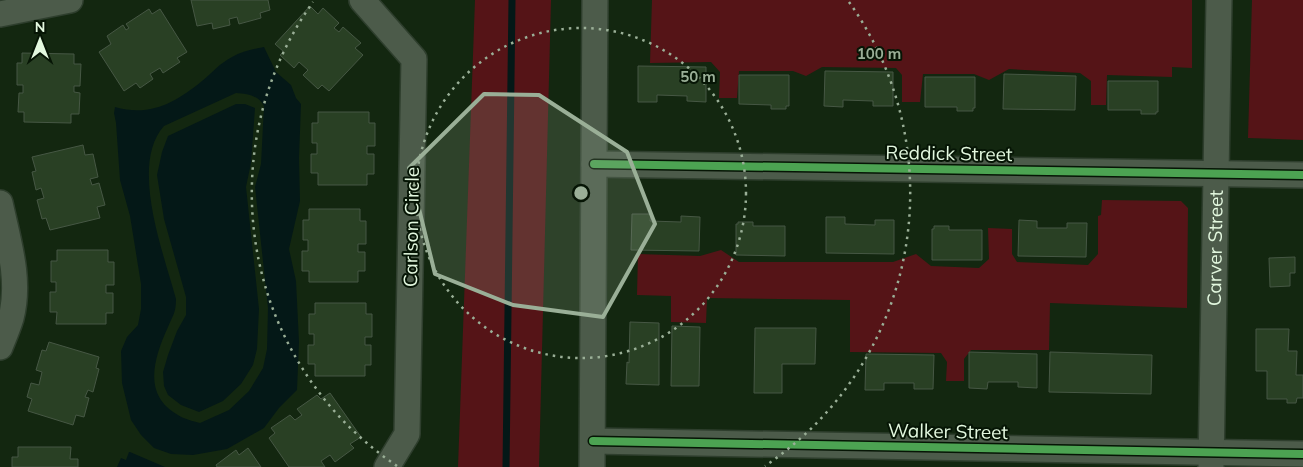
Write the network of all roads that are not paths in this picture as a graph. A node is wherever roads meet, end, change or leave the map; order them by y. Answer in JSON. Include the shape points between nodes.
{"nodes":[{"id":1,"x":70,"y":0,"type":"edge"},
{"id":2,"x":362,"y":0,"type":"edge"},
{"id":3,"x":595,"y":0,"type":"edge"},
{"id":4,"x":1219,"y":0,"type":"edge"},
{"id":5,"x":0,"y":14,"type":"edge"},
{"id":6,"x":594,"y":164,"type":"junction"},
{"id":7,"x":1217,"y":173,"type":"junction"},
{"id":8,"x":1303,"y":175,"type":"edge"},
{"id":9,"x":0,"y":203,"type":"edge"},
{"id":10,"x":0,"y":347,"type":"edge"},
{"id":11,"x":593,"y":441,"type":"junction"},
{"id":12,"x":1303,"y":454,"type":"edge"},
{"id":13,"x":1211,"y":459,"type":"edge"},
{"id":14,"x":387,"y":467,"type":"edge"},
{"id":15,"x":592,"y":467,"type":"edge"}],
"edges":[{"from":1,"to":5,"type":"street"},
{"from":2,"to":14,"type":"street","name":"Carlson Circle","via":[[414,59],[407,434]]},
{"from":3,"to":6,"type":"street"},
{"from":4,"to":7,"type":"street","name":"Carver Street"},
{"from":6,"to":7,"type":"street","name":"Reddick Street"},
{"from":6,"to":11,"type":"street"},
{"from":7,"to":8,"type":"street","name":"Reddick Street"},
{"from":7,"to":13,"type":"street","name":"Carver Street"},
{"from":9,"to":10,"type":"street","via":[[14,283],[11,317]]},
{"from":11,"to":13,"type":"street","name":"Walker Street"},
{"from":11,"to":15,"type":"street"},
{"from":12,"to":13,"type":"street","name":"Walker Street"}]}
